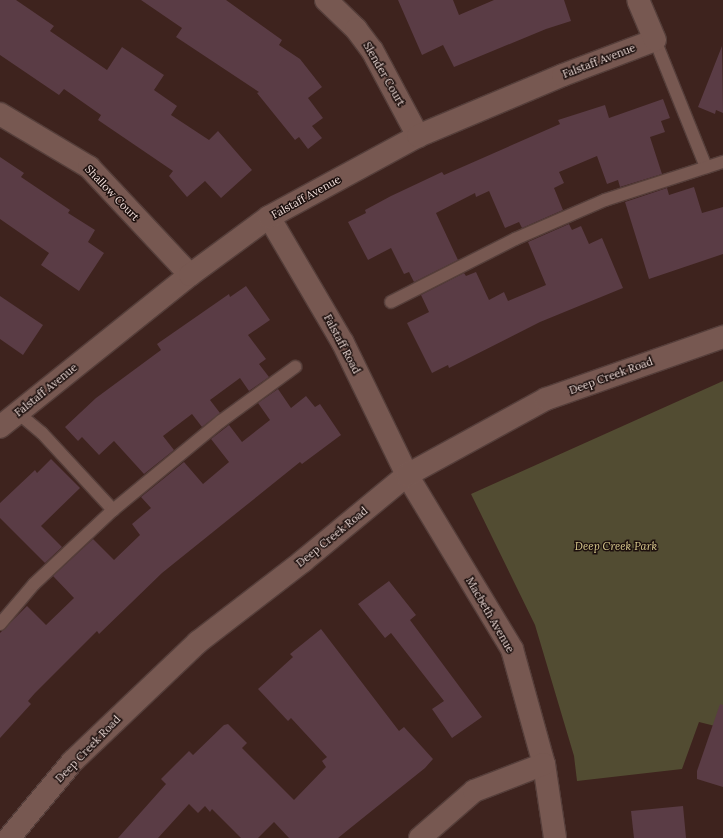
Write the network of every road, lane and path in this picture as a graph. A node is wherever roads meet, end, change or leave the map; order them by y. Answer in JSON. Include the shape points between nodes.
{"nodes":[{"id":1,"x":326,"y":0,"type":"edge"},
{"id":2,"x":638,"y":0,"type":"edge"},
{"id":3,"x":654,"y":40,"type":"junction"},
{"id":4,"x":0,"y":114,"type":"edge"},
{"id":5,"x":418,"y":136,"type":"junction"},
{"id":6,"x":723,"y":162,"type":"edge"},
{"id":7,"x":706,"y":167,"type":"junction"},
{"id":8,"x":269,"y":218,"type":"junction"},
{"id":9,"x":190,"y":275,"type":"junction"},
{"id":10,"x":391,"y":302,"type":"dead end"},
{"id":11,"x":723,"y":337,"type":"edge"},
{"id":12,"x":295,"y":367,"type":"dead end"},
{"id":13,"x":18,"y":413,"type":"junction"},
{"id":14,"x":0,"y":427,"type":"edge"},
{"id":15,"x":407,"y":475,"type":"junction"},
{"id":16,"x":113,"y":510,"type":"junction"},
{"id":17,"x":0,"y":624,"type":"edge"},
{"id":18,"x":544,"y":764,"type":"junction"},
{"id":19,"x":9,"y":838,"type":"edge"},
{"id":20,"x":420,"y":838,"type":"edge"},
{"id":21,"x":555,"y":838,"type":"edge"}],
"edges":[{"from":1,"to":5,"type":"street","name":"Slender Court","via":[[356,29],[372,50]]},
{"from":2,"to":3,"type":"street"},
{"from":3,"to":5,"type":"street","name":"Falstaff Avenue"},
{"from":3,"to":7,"type":"lane"},
{"from":4,"to":9,"type":"street","name":"Shallow Court","via":[[89,167]]},
{"from":5,"to":8,"type":"street","name":"Falstaff Avenue"},
{"from":6,"to":7,"type":"lane"},
{"from":7,"to":10,"type":"lane","via":[[598,203],[515,239]]},
{"from":8,"to":9,"type":"street","name":"Falstaff Avenue"},
{"from":8,"to":15,"type":"street","name":"Falstaff Road","via":[[343,343]]},
{"from":9,"to":13,"type":"street","name":"Falstaff Avenue"},
{"from":11,"to":15,"type":"street","name":"Deep Creek Road","via":[[546,399]]},
{"from":12,"to":16,"type":"lane","via":[[221,421]]},
{"from":13,"to":14,"type":"street","name":"Falstaff Avenue"},
{"from":13,"to":16,"type":"lane","via":[[42,433]]},
{"from":15,"to":18,"type":"street","name":"Macbeth Avenue","via":[[512,648]]},
{"from":15,"to":19,"type":"street","name":"Deep Creek Road","via":[[303,561],[198,642],[72,762]]},
{"from":16,"to":17,"type":"lane","via":[[34,584]]},
{"from":18,"to":20,"type":"street","via":[[474,791]]},
{"from":18,"to":21,"type":"street","name":"Macbeth Avenue"}]}
